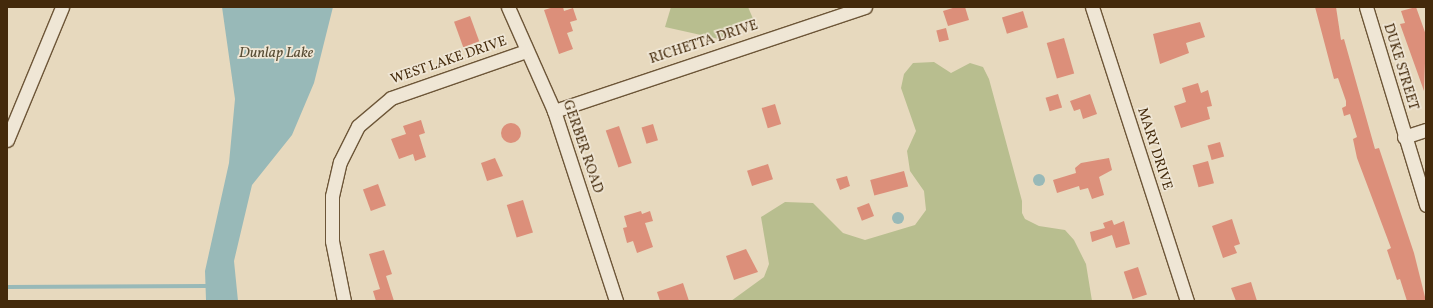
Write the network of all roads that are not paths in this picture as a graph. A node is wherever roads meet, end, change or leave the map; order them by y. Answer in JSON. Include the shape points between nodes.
{"nodes":[{"id":1,"x":62,"y":7,"type":"edge"},
{"id":2,"x":508,"y":7,"type":"edge"},
{"id":3,"x":865,"y":7,"type":"edge"},
{"id":4,"x":1092,"y":7,"type":"edge"},
{"id":5,"x":1366,"y":7,"type":"edge"},
{"id":6,"x":526,"y":51,"type":"junction"},
{"id":7,"x":554,"y":111,"type":"junction"},
{"id":8,"x":1426,"y":130,"type":"edge"},
{"id":9,"x":1404,"y":137,"type":"junction"},
{"id":10,"x":7,"y":140,"type":"edge"},
{"id":11,"x":1426,"y":205,"type":"edge"},
{"id":12,"x":344,"y":301,"type":"edge"},
{"id":13,"x":616,"y":301,"type":"edge"},
{"id":14,"x":1187,"y":301,"type":"edge"}],
"edges":[{"from":1,"to":10,"type":"street"},
{"from":2,"to":6,"type":"street","name":"GERBER ROAD"},
{"from":3,"to":7,"type":"street","name":"RICHETTA DRIVE"},
{"from":4,"to":14,"type":"street","name":"MARY DRIVE"},
{"from":5,"to":9,"type":"street","name":"DUKE STREET"},
{"from":6,"to":7,"type":"street","name":"GERBER ROAD"},
{"from":6,"to":12,"type":"street","name":"WEST LAKE DRIVE","via":[[391,98],[358,126],[340,162],[332,196],[332,241]]},
{"from":7,"to":13,"type":"street","name":"GERBER ROAD"},
{"from":8,"to":9,"type":"street"},
{"from":9,"to":11,"type":"street","name":"DUKE STREET"}]}
